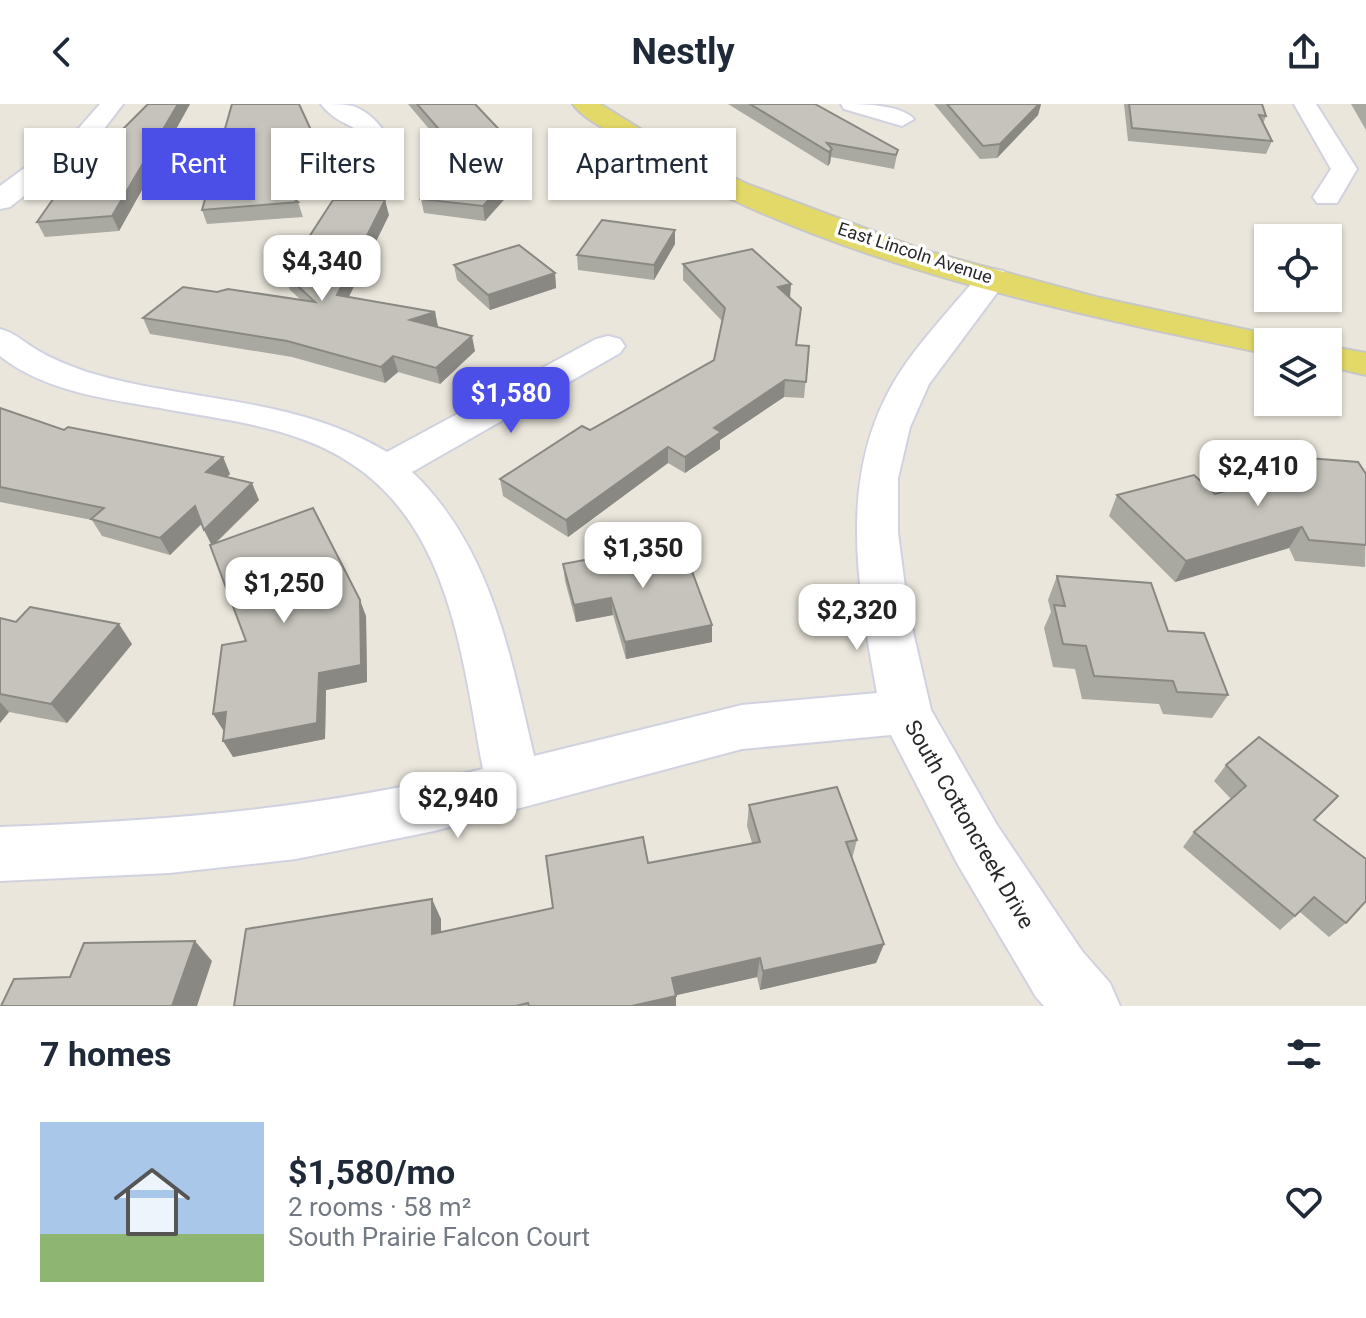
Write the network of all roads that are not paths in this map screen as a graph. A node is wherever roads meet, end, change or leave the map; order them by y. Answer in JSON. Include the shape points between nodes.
{"nodes":[{"id":1,"x":112,"y":104,"type":"edge"},
{"id":2,"x":332,"y":104,"type":"edge"},
{"id":3,"x":584,"y":104,"type":"edge"},
{"id":4,"x":852,"y":104,"type":"edge"},
{"id":5,"x":1305,"y":104,"type":"edge"},
{"id":6,"x":902,"y":119,"type":"dead end"},
{"id":7,"x":366,"y":128,"type":"edge"},
{"id":8,"x":1327,"y":197,"type":"dead end"},
{"id":9,"x":0,"y":201,"type":"edge"},
{"id":10,"x":993,"y":278,"type":"junction"},
{"id":11,"x":0,"y":339,"type":"edge"},
{"id":12,"x":1254,"y":341,"type":"edge"},
{"id":13,"x":608,"y":346,"type":"dead end"},
{"id":14,"x":1342,"y":359,"type":"edge"},
{"id":15,"x":1366,"y":364,"type":"edge"},
{"id":16,"x":385,"y":470,"type":"junction"},
{"id":17,"x":906,"y":713,"type":"junction"},
{"id":18,"x":514,"y":786,"type":"junction"},
{"id":19,"x":0,"y":854,"type":"edge"},
{"id":20,"x":1087,"y":1006,"type":"edge"}],
"edges":[{"from":1,"to":9,"type":"street","via":[[87,137]]},
{"from":2,"to":7,"type":"street"},
{"from":3,"to":10,"type":"main road","name":"East Lincoln Avenue","via":[[708,176],[862,237]]},
{"from":4,"to":6,"type":"street"},
{"from":5,"to":8,"type":"street","via":[[1344,169]]},
{"from":10,"to":12,"type":"main road","name":"East Lincoln Avenue"},
{"from":10,"to":17,"type":"street","name":"South Cottoncreek Drive","via":[[912,382],[891,427],[878,478],[885,610]]},
{"from":11,"to":16,"type":"street","via":[[50,370],[114,389],[286,422],[340,441]]},
{"from":13,"to":16,"type":"street"},
{"from":14,"to":15,"type":"main road"},
{"from":16,"to":18,"type":"street","via":[[431,512],[454,553],[473,601]]},
{"from":17,"to":18,"type":"street","via":[[796,718],[720,731]]},
{"from":17,"to":20,"type":"street","name":"South Cottoncreek Drive","via":[[977,844],[1059,974]]},
{"from":18,"to":19,"type":"street","via":[[337,827],[163,847]]}]}
